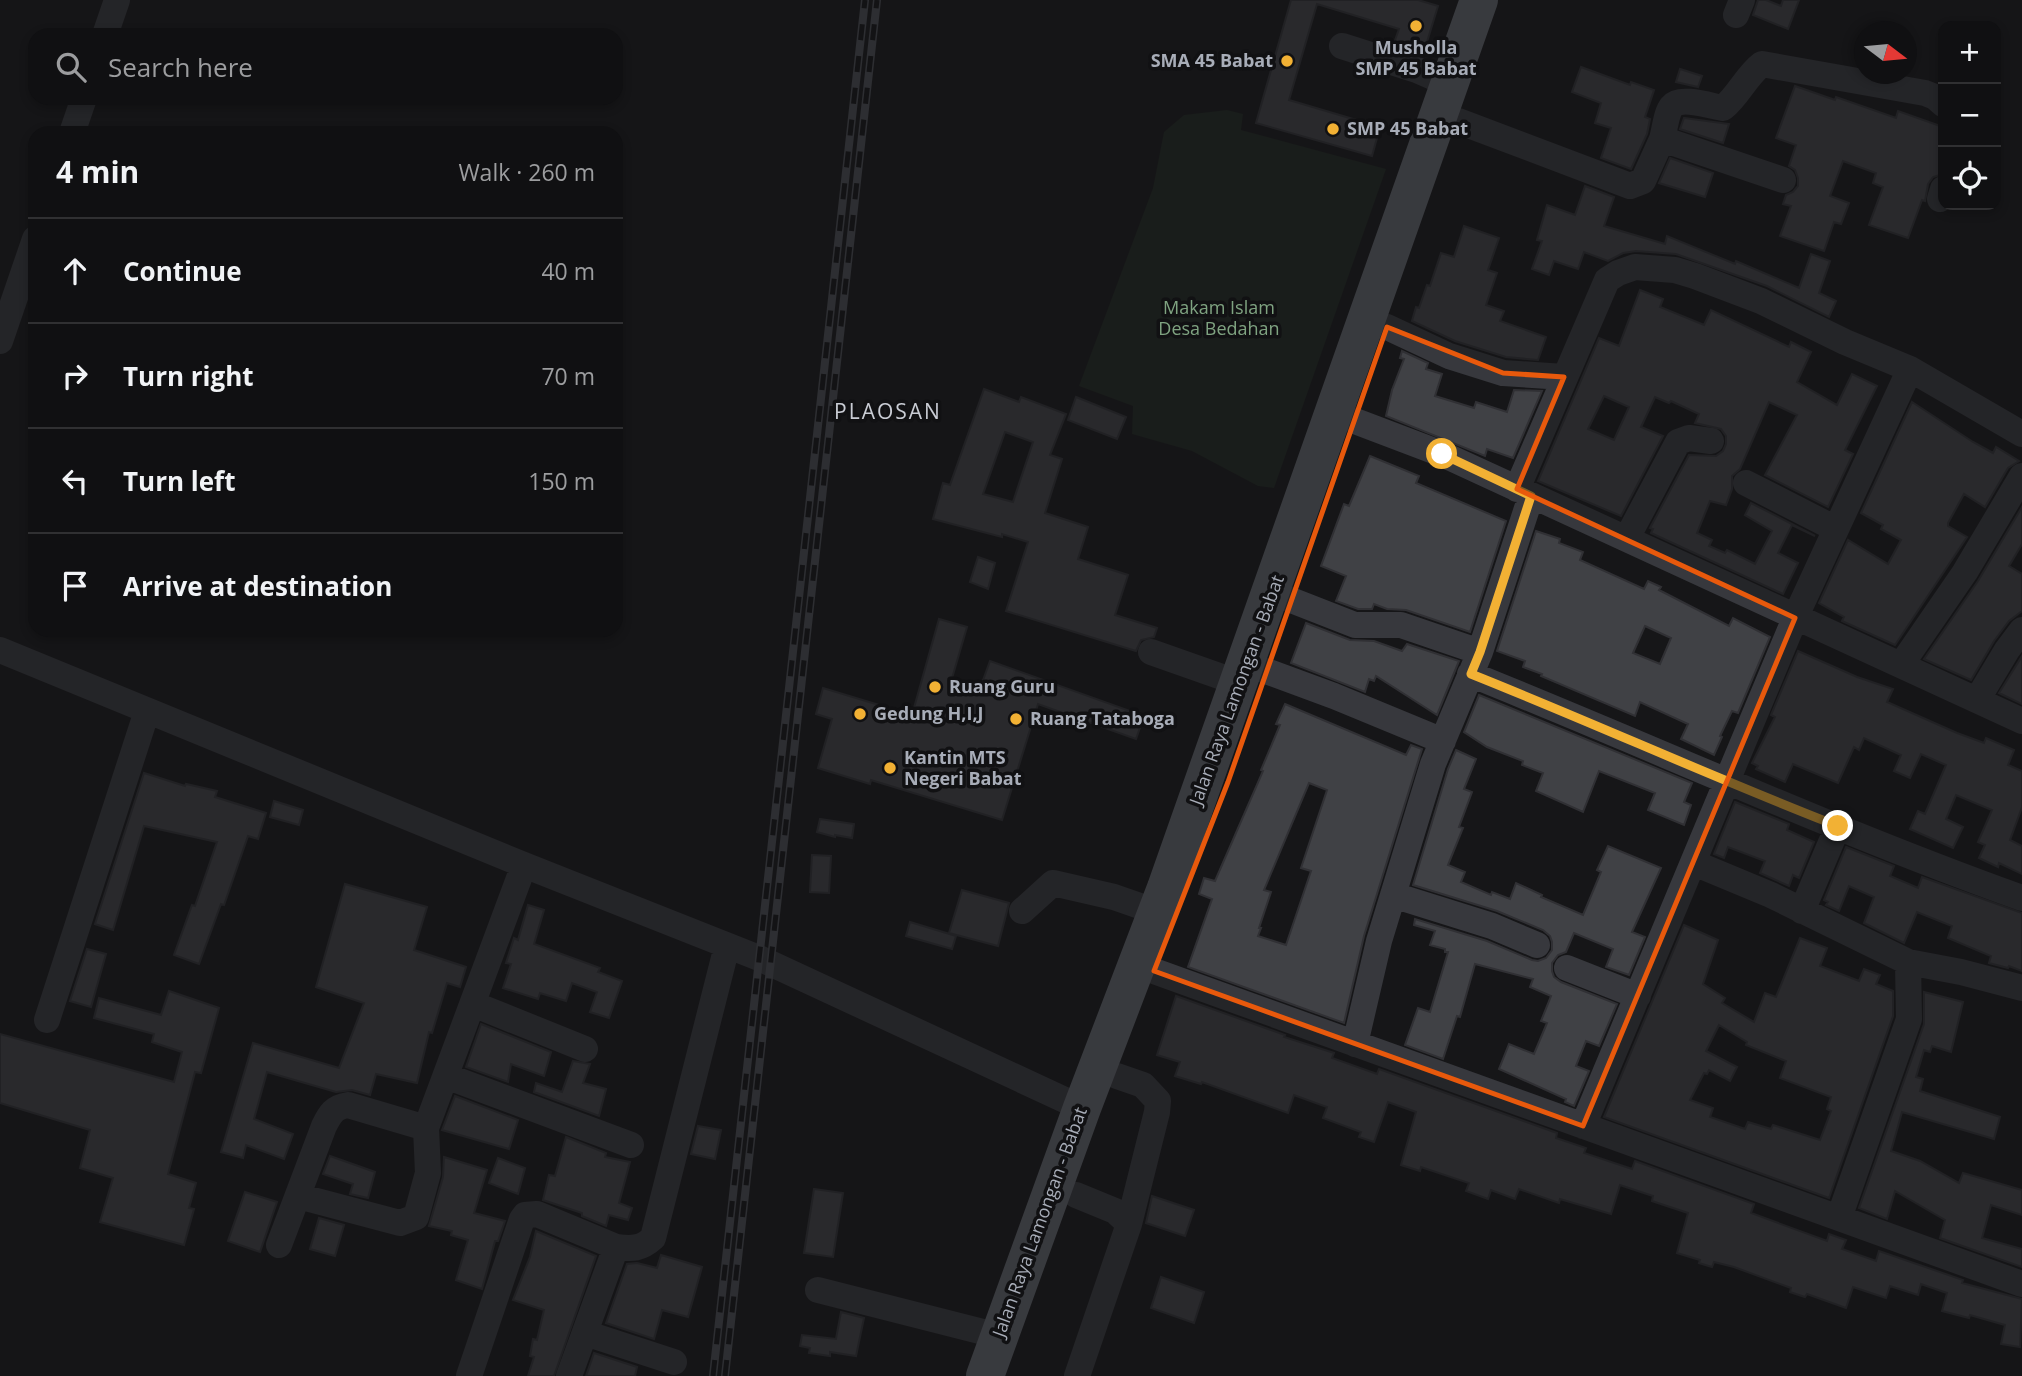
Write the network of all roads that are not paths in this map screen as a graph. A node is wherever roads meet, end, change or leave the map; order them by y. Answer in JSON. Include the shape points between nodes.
{"nodes":[{"id":1,"x":117,"y":0,"type":"edge"},
{"id":2,"x":1479,"y":0,"type":"edge"},
{"id":3,"x":1501,"y":0,"type":"edge"},
{"id":4,"x":107,"y":28,"type":"edge"},
{"id":5,"x":1342,"y":46,"type":"dead end"},
{"id":6,"x":1449,"y":84,"type":"junction"},
{"id":7,"x":1938,"y":100,"type":"edge"},
{"id":8,"x":82,"y":105,"type":"edge"},
{"id":9,"x":1465,"y":124,"type":"junction"},
{"id":10,"x":74,"y":126,"type":"edge"},
{"id":11,"x":1662,"y":139,"type":"junction"},
{"id":12,"x":1783,"y":180,"type":"dead end"},
{"id":13,"x":28,"y":259,"type":"edge"},
{"id":14,"x":1387,"y":327,"type":"junction"},
{"id":15,"x":0,"y":341,"type":"edge"},
{"id":16,"x":1910,"y":369,"type":"junction"},
{"id":17,"x":1564,"y":377,"type":"junction"},
{"id":18,"x":1355,"y":421,"type":"junction"},
{"id":19,"x":2022,"y":434,"type":"edge"},
{"id":20,"x":1712,"y":441,"type":"dead end"},
{"id":21,"x":2022,"y":476,"type":"edge"},
{"id":22,"x":1746,"y":483,"type":"dead end"},
{"id":23,"x":1524,"y":493,"type":"junction"},
{"id":24,"x":1836,"y":529,"type":"junction"},
{"id":25,"x":1627,"y":538,"type":"junction"},
{"id":26,"x":1291,"y":600,"type":"junction"},
{"id":27,"x":1795,"y":618,"type":"junction"},
{"id":28,"x":2022,"y":630,"type":"edge"},
{"id":29,"x":0,"y":650,"type":"edge"},
{"id":30,"x":1151,"y":652,"type":"dead end"},
{"id":31,"x":1475,"y":663,"type":"junction"},
{"id":32,"x":1901,"y":665,"type":"junction"},
{"id":33,"x":1253,"y":677,"type":"junction"},
{"id":34,"x":1977,"y":700,"type":"junction"},
{"id":35,"x":147,"y":711,"type":"junction"},
{"id":36,"x":2022,"y":721,"type":"edge"},
{"id":37,"x":1443,"y":741,"type":"junction"},
{"id":38,"x":1727,"y":782,"type":"junction"},
{"id":39,"x":1838,"y":826,"type":"junction"},
{"id":40,"x":1694,"y":863,"type":"junction"},
{"id":41,"x":524,"y":865,"type":"junction"},
{"id":42,"x":1393,"y":895,"type":"junction"},
{"id":43,"x":2022,"y":898,"type":"edge"},
{"id":44,"x":1802,"y":911,"type":"junction"},
{"id":45,"x":1022,"y":912,"type":"dead end"},
{"id":46,"x":1157,"y":912,"type":"junction"},
{"id":47,"x":1537,"y":945,"type":"dead end"},
{"id":48,"x":727,"y":946,"type":"junction"},
{"id":49,"x":1908,"y":962,"type":"junction"},
{"id":50,"x":1567,"y":968,"type":"dead end"},
{"id":51,"x":1154,"y":971,"type":"junction"},
{"id":52,"x":2022,"y":988,"type":"edge"},
{"id":53,"x":1638,"y":996,"type":"junction"},
{"id":54,"x":472,"y":1004,"type":"junction"},
{"id":55,"x":47,"y":1020,"type":"dead end"},
{"id":56,"x":1355,"y":1044,"type":"junction"},
{"id":57,"x":585,"y":1049,"type":"dead end"},
{"id":58,"x":446,"y":1076,"type":"junction"},
{"id":59,"x":1117,"y":1076,"type":"junction"},
{"id":60,"x":1082,"y":1108,"type":"junction"},
{"id":61,"x":1583,"y":1126,"type":"junction"},
{"id":62,"x":426,"y":1128,"type":"junction"},
{"id":63,"x":631,"y":1145,"type":"dead end"},
{"id":64,"x":1076,"y":1195,"type":"junction"},
{"id":65,"x":298,"y":1196,"type":"junction"},
{"id":66,"x":1839,"y":1218,"type":"junction"},
{"id":67,"x":1129,"y":1224,"type":"junction"},
{"id":68,"x":279,"y":1245,"type":"dead end"},
{"id":69,"x":616,"y":1247,"type":"junction"},
{"id":70,"x":2022,"y":1284,"type":"edge"},
{"id":71,"x":818,"y":1290,"type":"dead end"},
{"id":72,"x":585,"y":1333,"type":"junction"},
{"id":73,"x":999,"y":1336,"type":"junction"},
{"id":74,"x":674,"y":1362,"type":"dead end"},
{"id":75,"x":469,"y":1376,"type":"edge"},
{"id":76,"x":569,"y":1376,"type":"edge"},
{"id":77,"x":985,"y":1376,"type":"edge"},
{"id":78,"x":1012,"y":1376,"type":"edge"},
{"id":79,"x":1077,"y":1376,"type":"edge"}],
"edges":[{"from":1,"to":4,"type":"street"},
{"from":2,"to":6,"type":"highway","name":"Jalan Raya Lamongan - Babat"},
{"from":3,"to":9,"type":"highway","name":"Jalan Raya Lamongan - Babat"},
{"from":5,"to":6,"type":"street"},
{"from":6,"to":33,"type":"highway","name":"Jalan Raya Lamongan - Babat"},
{"from":7,"to":11,"type":"street","via":[[1925,93],[1762,64],[1723,108],[1676,102]]},
{"from":8,"to":10,"type":"street"},
{"from":9,"to":11,"type":"street","via":[[1630,186],[1643,181]]},
{"from":9,"to":14,"type":"highway","name":"Jalan Raya Lamongan - Babat"},
{"from":11,"to":12,"type":"street"},
{"from":13,"to":15,"type":"street"},
{"from":14,"to":17,"type":"street","via":[[1449,356],[1503,373]]},
{"from":14,"to":18,"type":"highway","name":"Jalan Raya Lamongan - Babat"},
{"from":16,"to":17,"type":"street","via":[[1695,276],[1634,267],[1606,280]]},
{"from":16,"to":19,"type":"street"},
{"from":16,"to":24,"type":"street"},
{"from":17,"to":23,"type":"street"},
{"from":18,"to":23,"type":"street","via":[[1442,454]]},
{"from":18,"to":26,"type":"highway","name":"Jalan Raya Lamongan - Babat"},
{"from":20,"to":25,"type":"street","via":[[1689,438],[1678,442]]},
{"from":21,"to":32,"type":"street","via":[[1965,572]]},
{"from":22,"to":24,"type":"street"},
{"from":23,"to":25,"type":"street"},
{"from":23,"to":31,"type":"street"},
{"from":24,"to":27,"type":"street"},
{"from":25,"to":27,"type":"street"},
{"from":26,"to":31,"type":"street","via":[[1355,625],[1401,625]]},
{"from":26,"to":33,"type":"highway","name":"Jalan Raya Lamongan - Babat"},
{"from":27,"to":32,"type":"street"},
{"from":27,"to":38,"type":"street"},
{"from":28,"to":34,"type":"street"},
{"from":29,"to":35,"type":"street"},
{"from":30,"to":33,"type":"street"},
{"from":31,"to":37,"type":"street"},
{"from":31,"to":38,"type":"street","via":[[1600,726]]},
{"from":32,"to":34,"type":"street"},
{"from":33,"to":37,"type":"street","via":[[1334,696]]},
{"from":33,"to":46,"type":"highway","name":"Jalan Raya Lamongan - Babat"},
{"from":33,"to":51,"type":"highway","name":"Jalan Raya Lamongan - Babat","via":[[1228,782]]},
{"from":34,"to":36,"type":"street"},
{"from":35,"to":41,"type":"street"},
{"from":35,"to":55,"type":"street"},
{"from":37,"to":42,"type":"street"},
{"from":38,"to":39,"type":"street"},
{"from":38,"to":40,"type":"street"},
{"from":39,"to":43,"type":"street"},
{"from":39,"to":44,"type":"street"},
{"from":40,"to":44,"type":"street"},
{"from":40,"to":53,"type":"street"},
{"from":41,"to":48,"type":"street"},
{"from":41,"to":54,"type":"street"},
{"from":42,"to":47,"type":"street"},
{"from":42,"to":56,"type":"street"},
{"from":44,"to":49,"type":"street"},
{"from":45,"to":46,"type":"street","via":[[1054,883]]},
{"from":46,"to":60,"type":"highway","name":"Jalan Raya Lamongan - Babat"},
{"from":48,"to":60,"type":"street"},
{"from":48,"to":69,"type":"street","via":[[653,1238],[632,1249]]},
{"from":49,"to":52,"type":"street"},
{"from":49,"to":66,"type":"street","via":[[1909,1019]]},
{"from":50,"to":53,"type":"street"},
{"from":51,"to":56,"type":"street"},
{"from":51,"to":59,"type":"highway","name":"Jalan Raya Lamongan - Babat"},
{"from":53,"to":61,"type":"street"},
{"from":54,"to":57,"type":"street"},
{"from":54,"to":58,"type":"street"},
{"from":56,"to":61,"type":"street"},
{"from":58,"to":62,"type":"street"},
{"from":58,"to":63,"type":"street"},
{"from":59,"to":64,"type":"highway","name":"Jalan Raya Lamongan - Babat"},
{"from":59,"to":67,"type":"street","via":[[1143,1085],[1158,1101]]},
{"from":60,"to":73,"type":"highway","name":"Jalan Raya Lamongan - Babat"},
{"from":61,"to":66,"type":"street"},
{"from":62,"to":65,"type":"street","via":[[338,1106],[324,1126]]},
{"from":62,"to":65,"type":"street","via":[[428,1173],[411,1221],[368,1216]]},
{"from":64,"to":67,"type":"street","via":[[1115,1211]]},
{"from":64,"to":78,"type":"highway","name":"Jalan Raya Lamongan - Babat"},
{"from":65,"to":68,"type":"street"},
{"from":66,"to":70,"type":"street"},
{"from":67,"to":79,"type":"street"},
{"from":69,"to":72,"type":"street"},
{"from":69,"to":75,"type":"street","via":[[537,1214],[525,1215]]},
{"from":71,"to":73,"type":"street"},
{"from":72,"to":74,"type":"street"},
{"from":72,"to":76,"type":"street"},
{"from":73,"to":77,"type":"highway","name":"Jalan Raya Lamongan - Babat"}]}
